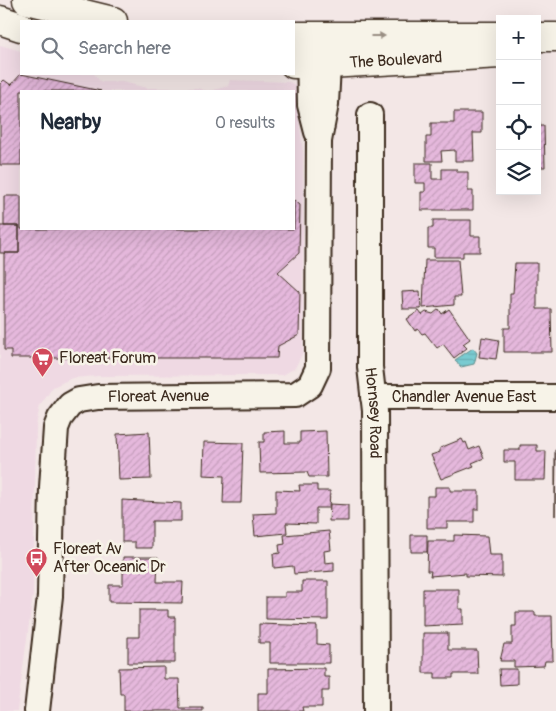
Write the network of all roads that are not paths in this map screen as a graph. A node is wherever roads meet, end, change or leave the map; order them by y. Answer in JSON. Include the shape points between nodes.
{"nodes":[{"id":1,"x":27,"y":0,"type":"edge"},
{"id":2,"x":69,"y":6,"type":"edge"},
{"id":3,"x":0,"y":20,"type":"edge"},
{"id":4,"x":110,"y":20,"type":"edge"},
{"id":5,"x":20,"y":27,"type":"edge"},
{"id":6,"x":311,"y":36,"type":"edge"},
{"id":7,"x":496,"y":36,"type":"edge"},
{"id":8,"x":541,"y":36,"type":"edge"},
{"id":9,"x":556,"y":37,"type":"edge"},
{"id":10,"x":541,"y":53,"type":"edge"},
{"id":11,"x":556,"y":53,"type":"edge"},
{"id":12,"x":496,"y":54,"type":"edge"},
{"id":13,"x":310,"y":64,"type":"edge"},
{"id":14,"x":370,"y":115,"type":"dead end"},
{"id":15,"x":373,"y":397,"type":"junction"},
{"id":16,"x":556,"y":397,"type":"edge"},
{"id":17,"x":37,"y":711,"type":"edge"},
{"id":18,"x":376,"y":711,"type":"edge"}],
"edges":[{"from":1,"to":2,"type":"main road"},
{"from":2,"to":4,"type":"main road"},
{"from":3,"to":5,"type":"main road"},
{"from":6,"to":7,"type":"main road","name":"The Boulevard","one_way":true},
{"from":6,"to":13,"type":"street","name":"Floreat Avenue"},
{"from":8,"to":9,"type":"main road"},
{"from":10,"to":11,"type":"main road"},
{"from":12,"to":13,"type":"main road","name":"The Boulevard"},
{"from":13,"to":17,"type":"street","name":"Floreat Avenue","via":[[310,105],[319,141],[318,368],[310,385],[295,395],[98,397],[70,405],[56,428],[50,596]]},
{"from":14,"to":15,"type":"street","name":"Hornsey Road","via":[[370,367]]},
{"from":15,"to":16,"type":"street","name":"Chandler Avenue East"},
{"from":15,"to":18,"type":"street","name":"Hornsey Road"}]}
